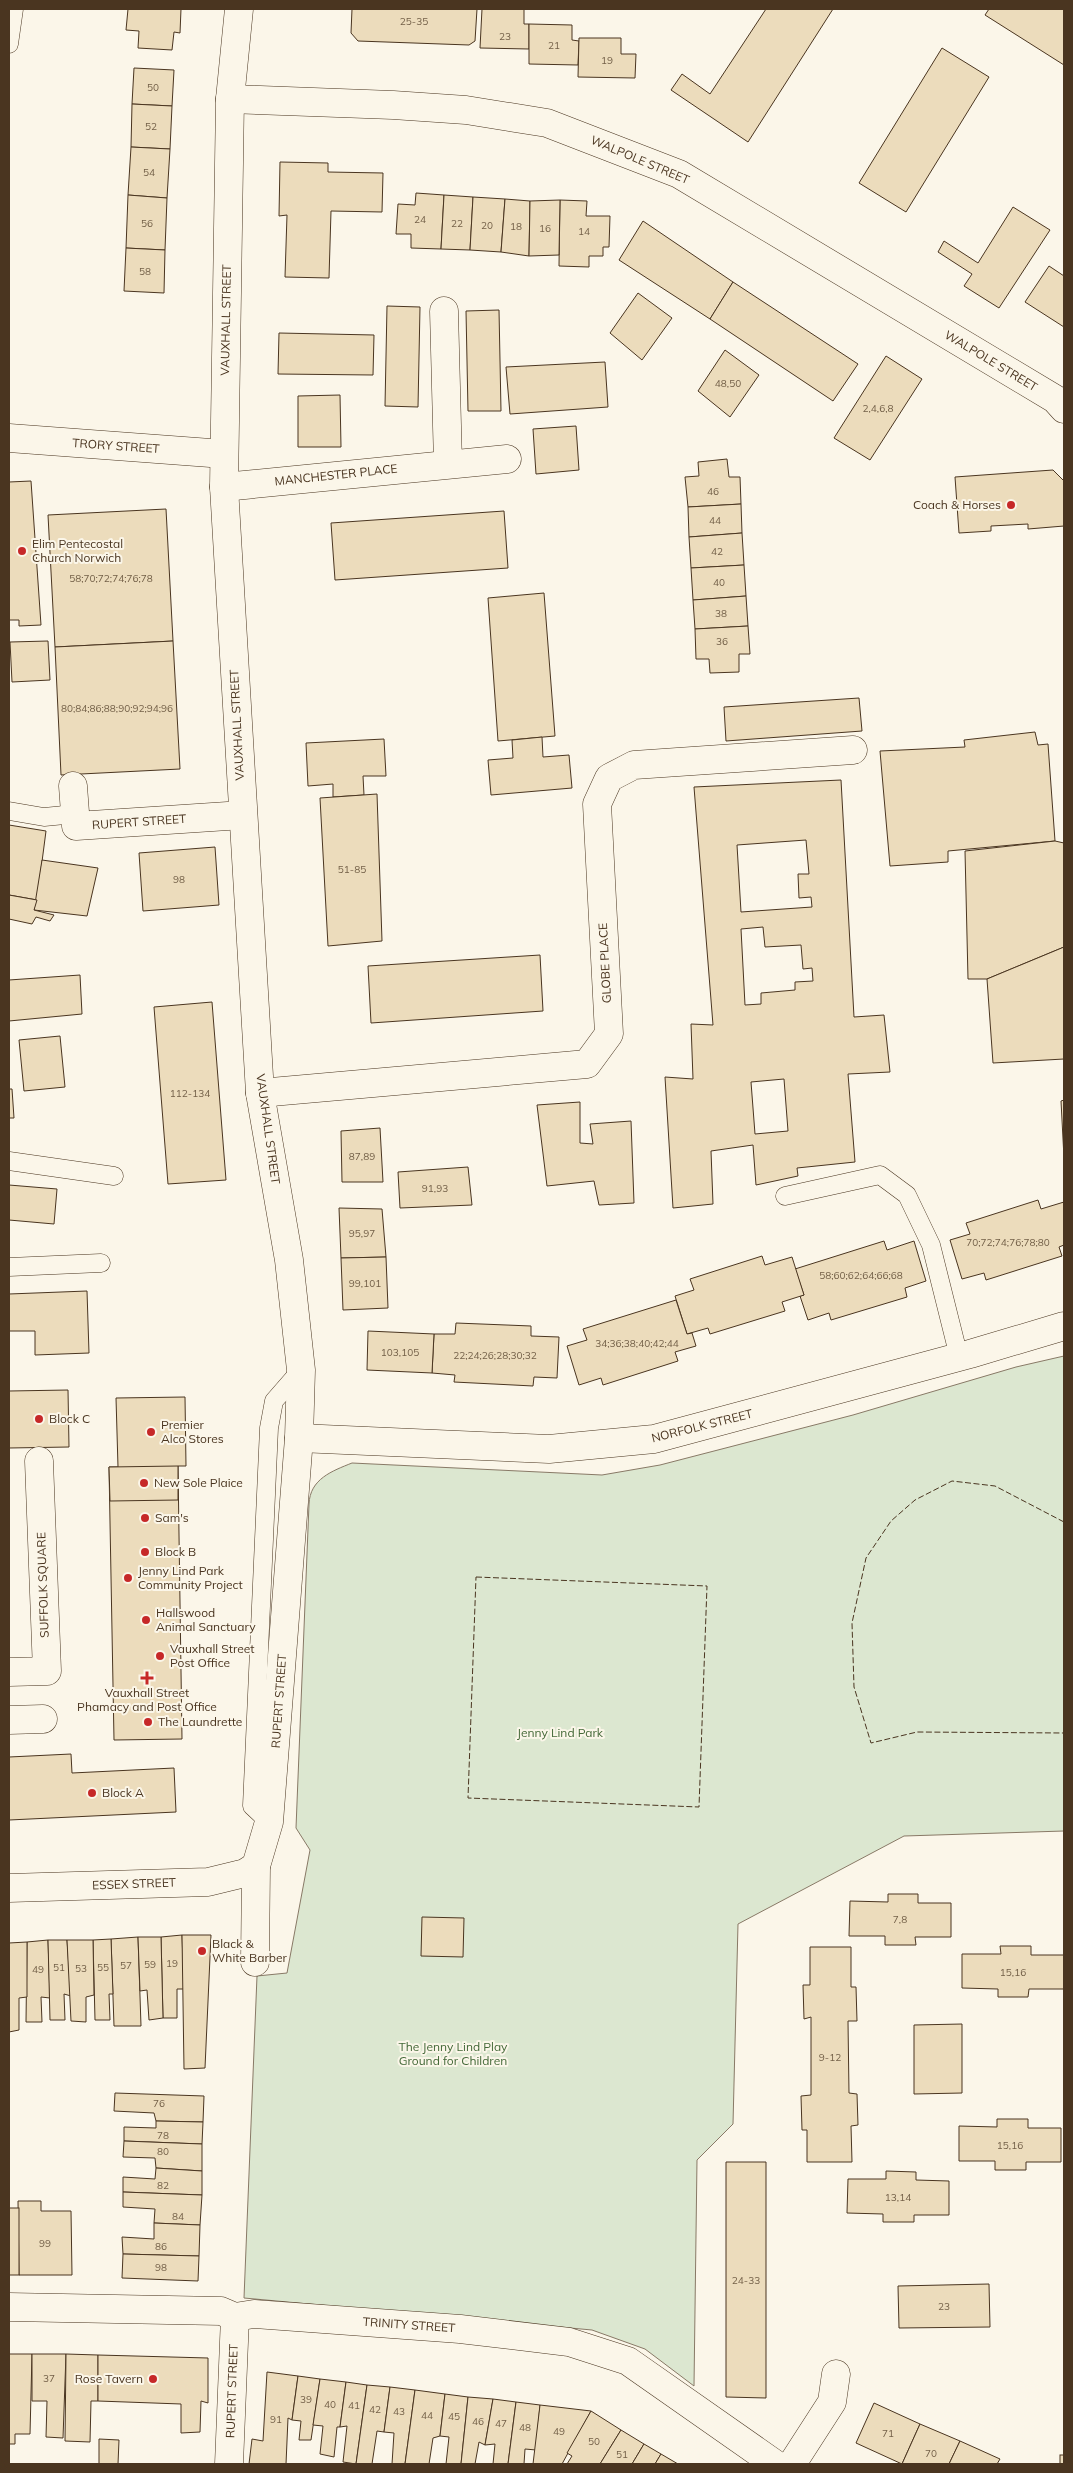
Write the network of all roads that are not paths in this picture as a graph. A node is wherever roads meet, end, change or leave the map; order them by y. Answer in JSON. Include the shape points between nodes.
{"nodes":[{"id":1,"x":14,"y":9,"type":"edge"},
{"id":2,"x":239,"y":9,"type":"edge"},
{"id":3,"x":9,"y":44,"type":"edge"},
{"id":4,"x":230,"y":99,"type":"junction"},
{"id":5,"x":444,"y":311,"type":"dead end"},
{"id":6,"x":1061,"y":398,"type":"edge"},
{"id":7,"x":9,"y":438,"type":"edge"},
{"id":8,"x":224,"y":454,"type":"junction"},
{"id":9,"x":507,"y":460,"type":"dead end"},
{"id":10,"x":448,"y":464,"type":"junction"},
{"id":11,"x":224,"y":487,"type":"junction"},
{"id":12,"x":853,"y":750,"type":"dead end"},
{"id":13,"x":73,"y":786,"type":"dead end"},
{"id":14,"x":9,"y":811,"type":"edge"},
{"id":15,"x":75,"y":814,"type":"junction"},
{"id":16,"x":243,"y":815,"type":"junction"},
{"id":17,"x":260,"y":1092,"type":"junction"},
{"id":18,"x":9,"y":1161,"type":"edge"},
{"id":19,"x":114,"y":1176,"type":"dead end"},
{"id":20,"x":785,"y":1196,"type":"dead end"},
{"id":21,"x":101,"y":1263,"type":"dead end"},
{"id":22,"x":9,"y":1267,"type":"edge"},
{"id":23,"x":1064,"y":1326,"type":"edge"},
{"id":24,"x":958,"y":1357,"type":"junction"},
{"id":25,"x":300,"y":1370,"type":"junction"},
{"id":26,"x":299,"y":1438,"type":"junction"},
{"id":27,"x":39,"y":1461,"type":"dead end"},
{"id":28,"x":9,"y":1672,"type":"edge"},
{"id":29,"x":43,"y":1719,"type":"dead end"},
{"id":30,"x":9,"y":1720,"type":"edge"},
{"id":31,"x":269,"y":1822,"type":"junction"},
{"id":32,"x":256,"y":1866,"type":"junction"},
{"id":33,"x":9,"y":1888,"type":"edge"},
{"id":34,"x":255,"y":1962,"type":"dead end"},
{"id":35,"x":9,"y":2307,"type":"edge"},
{"id":36,"x":236,"y":2317,"type":"junction"},
{"id":37,"x":836,"y":2374,"type":"dead end"},
{"id":38,"x":229,"y":2464,"type":"edge"},
{"id":39,"x":775,"y":2464,"type":"edge"},
{"id":40,"x":792,"y":2464,"type":"edge"}],
"edges":[{"from":1,"to":3,"type":"lane"},
{"from":2,"to":4,"type":"street","name":"VAUXHALL STREET"},
{"from":4,"to":6,"type":"street","name":"WALPOLE STREET","via":[[439,108],[556,126],[679,174]]},
{"from":4,"to":8,"type":"street","name":"VAUXHALL STREET"},
{"from":5,"to":10,"type":"street"},
{"from":7,"to":8,"type":"street","name":"TRORY STREET"},
{"from":8,"to":11,"type":"street","name":"VAUXHALL STREET"},
{"from":9,"to":10,"type":"street","name":"MANCHESTER PLACE"},
{"from":10,"to":11,"type":"street","name":"MANCHESTER PLACE"},
{"from":11,"to":16,"type":"street","name":"VAUXHALL STREET"},
{"from":12,"to":17,"type":"street","name":"GLOBE PLACE","via":[[634,765],[609,778],[597,804],[609,1034],[587,1064]]},
{"from":13,"to":15,"type":"street","name":"RUPERT STREET"},
{"from":14,"to":15,"type":"lane","via":[[44,817]]},
{"from":15,"to":16,"type":"street","name":"RUPERT STREET","via":[[76,826]]},
{"from":16,"to":17,"type":"street","name":"VAUXHALL STREET"},
{"from":17,"to":25,"type":"street","name":"VAUXHALL STREET","via":[[288,1260]]},
{"from":18,"to":19,"type":"lane"},
{"from":20,"to":24,"type":"lane","via":[[880,1175],[907,1194],[931,1245]]},
{"from":21,"to":22,"type":"lane"},
{"from":23,"to":24,"type":"street","name":"NORFOLK STREET"},
{"from":24,"to":26,"type":"street","name":"NORFOLK STREET","via":[[654,1439],[549,1449]]},
{"from":25,"to":26,"type":"street","name":"VAUXHALL STREET"},
{"from":25,"to":31,"type":"lane","via":[[274,1402],[269,1428],[252,1806]]},
{"from":26,"to":31,"type":"street","name":"RUPERT STREET"},
{"from":27,"to":28,"type":"street","name":"SUFFOLK SQUARE","via":[[47,1670]]},
{"from":29,"to":30,"type":"street"},
{"from":31,"to":32,"type":"street","name":"RUPERT STREET"},
{"from":32,"to":33,"type":"street","name":"ESSEX STREET","via":[[245,1873],[208,1882]]},
{"from":32,"to":34,"type":"street","name":"RUPERT STREET"},
{"from":35,"to":36,"type":"street","name":"TRINITY STREET","via":[[221,2311]]},
{"from":36,"to":38,"type":"street","name":"RUPERT STREET"},
{"from":36,"to":39,"type":"street","name":"TRINITY STREET","via":[[254,2314],[450,2328],[569,2342],[628,2361]]},
{"from":37,"to":40,"type":"street","via":[[832,2402]]}]}
